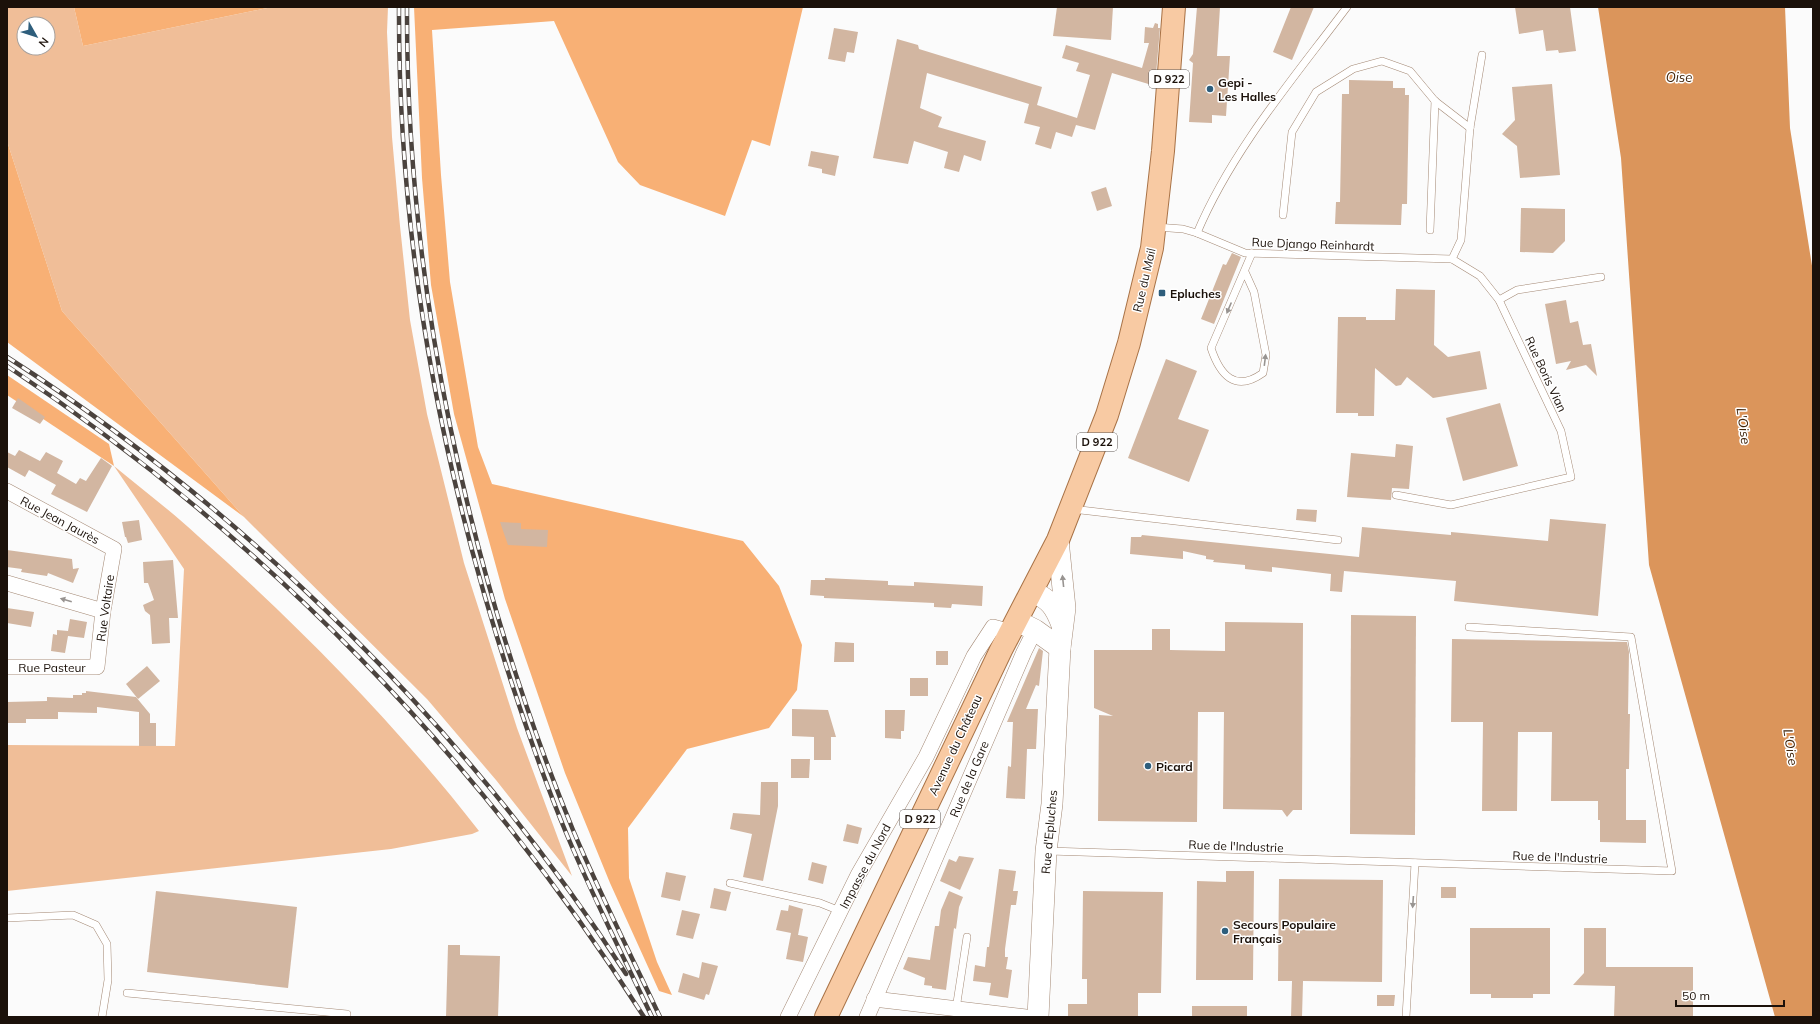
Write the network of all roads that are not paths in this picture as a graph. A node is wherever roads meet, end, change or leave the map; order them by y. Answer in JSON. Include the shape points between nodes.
{"nodes":[{"id":1,"x":1174,"y":7,"type":"edge"},
{"id":2,"x":1346,"y":7,"type":"edge"},
{"id":3,"x":1482,"y":55,"type":"dead end"},
{"id":4,"x":1435,"y":101,"type":"junction"},
{"id":5,"x":1470,"y":128,"type":"junction"},
{"id":6,"x":1283,"y":215,"type":"dead end"},
{"id":7,"x":1154,"y":227,"type":"junction"},
{"id":8,"x":1430,"y":230,"type":"dead end"},
{"id":9,"x":1197,"y":232,"type":"junction"},
{"id":10,"x":1252,"y":253,"type":"junction"},
{"id":11,"x":1452,"y":259,"type":"junction"},
{"id":12,"x":1245,"y":272,"type":"junction"},
{"id":13,"x":1601,"y":277,"type":"dead end"},
{"id":14,"x":1499,"y":300,"type":"junction"},
{"id":15,"x":7,"y":491,"type":"edge"},
{"id":16,"x":1396,"y":495,"type":"dead end"},
{"id":17,"x":1071,"y":509,"type":"junction"},
{"id":18,"x":1058,"y":540,"type":"junction"},
{"id":19,"x":1338,"y":540,"type":"dead end"},
{"id":20,"x":114,"y":549,"type":"joint"},
{"id":21,"x":7,"y":583,"type":"edge"},
{"id":22,"x":1032,"y":591,"type":"junction"},
{"id":23,"x":104,"y":611,"type":"junction"},
{"id":24,"x":1062,"y":625,"type":"junction"},
{"id":25,"x":1469,"y":627,"type":"dead end"},
{"id":26,"x":1021,"y":628,"type":"junction"},
{"id":27,"x":1060,"y":648,"type":"junction"},
{"id":28,"x":97,"y":666,"type":"joint"},
{"id":29,"x":7,"y":667,"type":"edge"},
{"id":30,"x":1046,"y":851,"type":"junction"},
{"id":31,"x":1416,"y":863,"type":"junction"},
{"id":32,"x":730,"y":883,"type":"dead end"},
{"id":33,"x":840,"y":911,"type":"junction"},
{"id":34,"x":7,"y":918,"type":"edge"},
{"id":35,"x":967,"y":936,"type":"dead end"},
{"id":36,"x":126,"y":993,"type":"dead end"},
{"id":37,"x":874,"y":999,"type":"junction"},
{"id":38,"x":956,"y":1009,"type":"junction"},
{"id":39,"x":102,"y":1017,"type":"edge"},
{"id":40,"x":347,"y":1017,"type":"edge"},
{"id":41,"x":788,"y":1017,"type":"edge"},
{"id":42,"x":826,"y":1017,"type":"edge"},
{"id":43,"x":867,"y":1017,"type":"edge"},
{"id":44,"x":1026,"y":1017,"type":"edge"},
{"id":45,"x":1038,"y":1017,"type":"edge"},
{"id":46,"x":1406,"y":1017,"type":"edge"}],
"edges":[{"from":1,"to":7,"type":"main road","name":"Rue du Mail","number":"D 922","via":[[1164,151]]},
{"from":2,"to":9,"type":"lane","via":[[1248,140]]},
{"from":3,"to":5,"type":"lane"},
{"from":4,"to":5,"type":"lane"},
{"from":4,"to":6,"type":"lane","via":[[1410,71],[1382,61],[1353,69],[1316,92],[1292,132]]},
{"from":4,"to":8,"type":"lane"},
{"from":5,"to":11,"type":"lane","via":[[1460,240]]},
{"from":7,"to":9,"type":"lane","name":"Rue Django Reinhardt"},
{"from":7,"to":17,"type":"main road","name":"Rue du Mail","number":"D 922","via":[[1152,248],[1129,343],[1107,415]]},
{"from":9,"to":10,"type":"lane","name":"Rue Django Reinhardt","via":[[1245,253]]},
{"from":10,"to":11,"type":"lane","name":"Rue Django Reinhardt"},
{"from":10,"to":12,"type":"lane"},
{"from":11,"to":14,"type":"lane","name":"Rue Boris Vian","via":[[1480,276]]},
{"from":12,"to":12,"type":"lane","one_way":true,"via":[[1211,348],[1225,376],[1238,382],[1254,380],[1263,372],[1266,355],[1254,292]]},
{"from":13,"to":14,"type":"lane","via":[[1516,290]]},
{"from":14,"to":16,"type":"lane","name":"Rue Boris Vian","via":[[1561,431],[1571,477],[1451,505]]},
{"from":15,"to":20,"type":"street","name":"Rue Jean Jaurès"},
{"from":17,"to":18,"type":"main road","name":"Rue du Mail","number":"D 922"},
{"from":17,"to":19,"type":"lane"},
{"from":18,"to":22,"type":"main road","name":"Avenue du Château","number":"D 922"},
{"from":24,"to":18,"type":"street","name":"Rue d'Epluches","one_way":true,"via":[[1065,608]]},
{"from":20,"to":23,"type":"street","name":"Rue Voltaire"},
{"from":23,"to":21,"type":"street","one_way":true},
{"from":22,"to":24,"type":"street","name":"Rue d'Epluches","via":[[1046,598],[1057,610]]},
{"from":22,"to":26,"type":"main road","name":"Avenue du Château","number":"D 922"},
{"from":23,"to":28,"type":"street","name":"Rue Voltaire"},
{"from":24,"to":27,"type":"street","name":"Rue d'Epluches"},
{"from":25,"to":31,"type":"lane","name":"Rue de l'Industrie","via":[[1631,637],[1672,871]]},
{"from":26,"to":27,"type":"street"},
{"from":26,"to":33,"type":"street","name":"Impasse du Nord","via":[[993,627],[974,656],[926,757]]},
{"from":26,"to":37,"type":"street","name":"Rue de la Gare","via":[[1024,652]]},
{"from":26,"to":42,"type":"main road","name":"Avenue du Château","number":"D 922","via":[[1001,650]]},
{"from":27,"to":30,"type":"street","name":"Rue d'Epluches","via":[[1052,804]]},
{"from":28,"to":29,"type":"street","name":"Rue Pasteur"},
{"from":30,"to":31,"type":"lane","name":"Rue de l'Industrie"},
{"from":30,"to":45,"type":"street","name":"Rue d'Epluches"},
{"from":31,"to":46,"type":"lane","one_way":true},
{"from":32,"to":33,"type":"lane","via":[[820,903]]},
{"from":33,"to":41,"type":"street","name":"Impasse du Nord"},
{"from":34,"to":39,"type":"lane","via":[[73,915],[96,925],[107,944],[108,980]]},
{"from":35,"to":38,"type":"lane"},
{"from":36,"to":40,"type":"lane","via":[[347,1014]]},
{"from":37,"to":38,"type":"street"},
{"from":37,"to":43,"type":"street","name":"Rue de la Gare"},
{"from":38,"to":44,"type":"street"}]}
